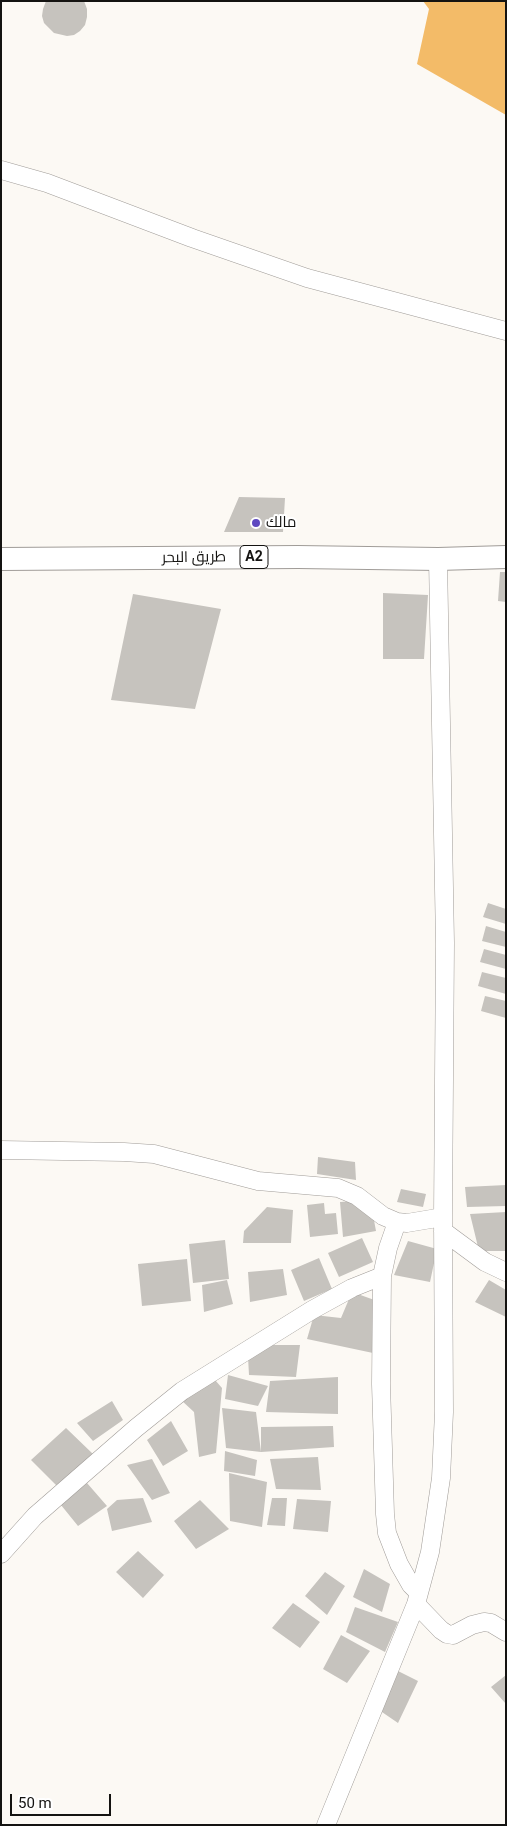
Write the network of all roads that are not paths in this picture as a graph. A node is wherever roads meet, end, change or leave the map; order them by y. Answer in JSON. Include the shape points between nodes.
{"nodes":[{"id":1,"x":1,"y":170,"type":"edge"},
{"id":2,"x":506,"y":331,"type":"edge"},
{"id":3,"x":506,"y":557,"type":"edge"},
{"id":4,"x":438,"y":559,"type":"junction"},
{"id":5,"x":1,"y":560,"type":"edge"},
{"id":6,"x":1,"y":1150,"type":"edge"},
{"id":7,"x":396,"y":1222,"type":"junction"},
{"id":8,"x":443,"y":1224,"type":"junction"},
{"id":9,"x":506,"y":1272,"type":"edge"},
{"id":10,"x":382,"y":1276,"type":"junction"},
{"id":11,"x":1,"y":1554,"type":"edge"},
{"id":12,"x":417,"y":1599,"type":"junction"},
{"id":13,"x":506,"y":1632,"type":"edge"},
{"id":14,"x":326,"y":1825,"type":"edge"}],
"edges":[{"from":1,"to":2,"type":"street","via":[[47,183],[315,280]]},
{"from":3,"to":4,"type":"main road","name":"طريق البحر","number":"A2"},
{"from":4,"to":5,"type":"main road","name":"طريق البحر","number":"A2"},
{"from":4,"to":8,"type":"street","via":[[445,943]]},
{"from":6,"to":7,"type":"street","via":[[124,1152],[163,1156],[258,1181],[338,1188],[357,1196]]},
{"from":7,"to":8,"type":"street"},
{"from":7,"to":10,"type":"street"},
{"from":8,"to":9,"type":"street","via":[[485,1262]]},
{"from":8,"to":12,"type":"street","via":[[444,1445],[434,1532]]},
{"from":10,"to":11,"type":"street","via":[[312,1310],[182,1391],[35,1516]]},
{"from":10,"to":12,"type":"street","via":[[381,1384],[387,1533]]},
{"from":12,"to":13,"type":"street","via":[[446,1634],[453,1635],[484,1622]]},
{"from":12,"to":14,"type":"street"}]}
